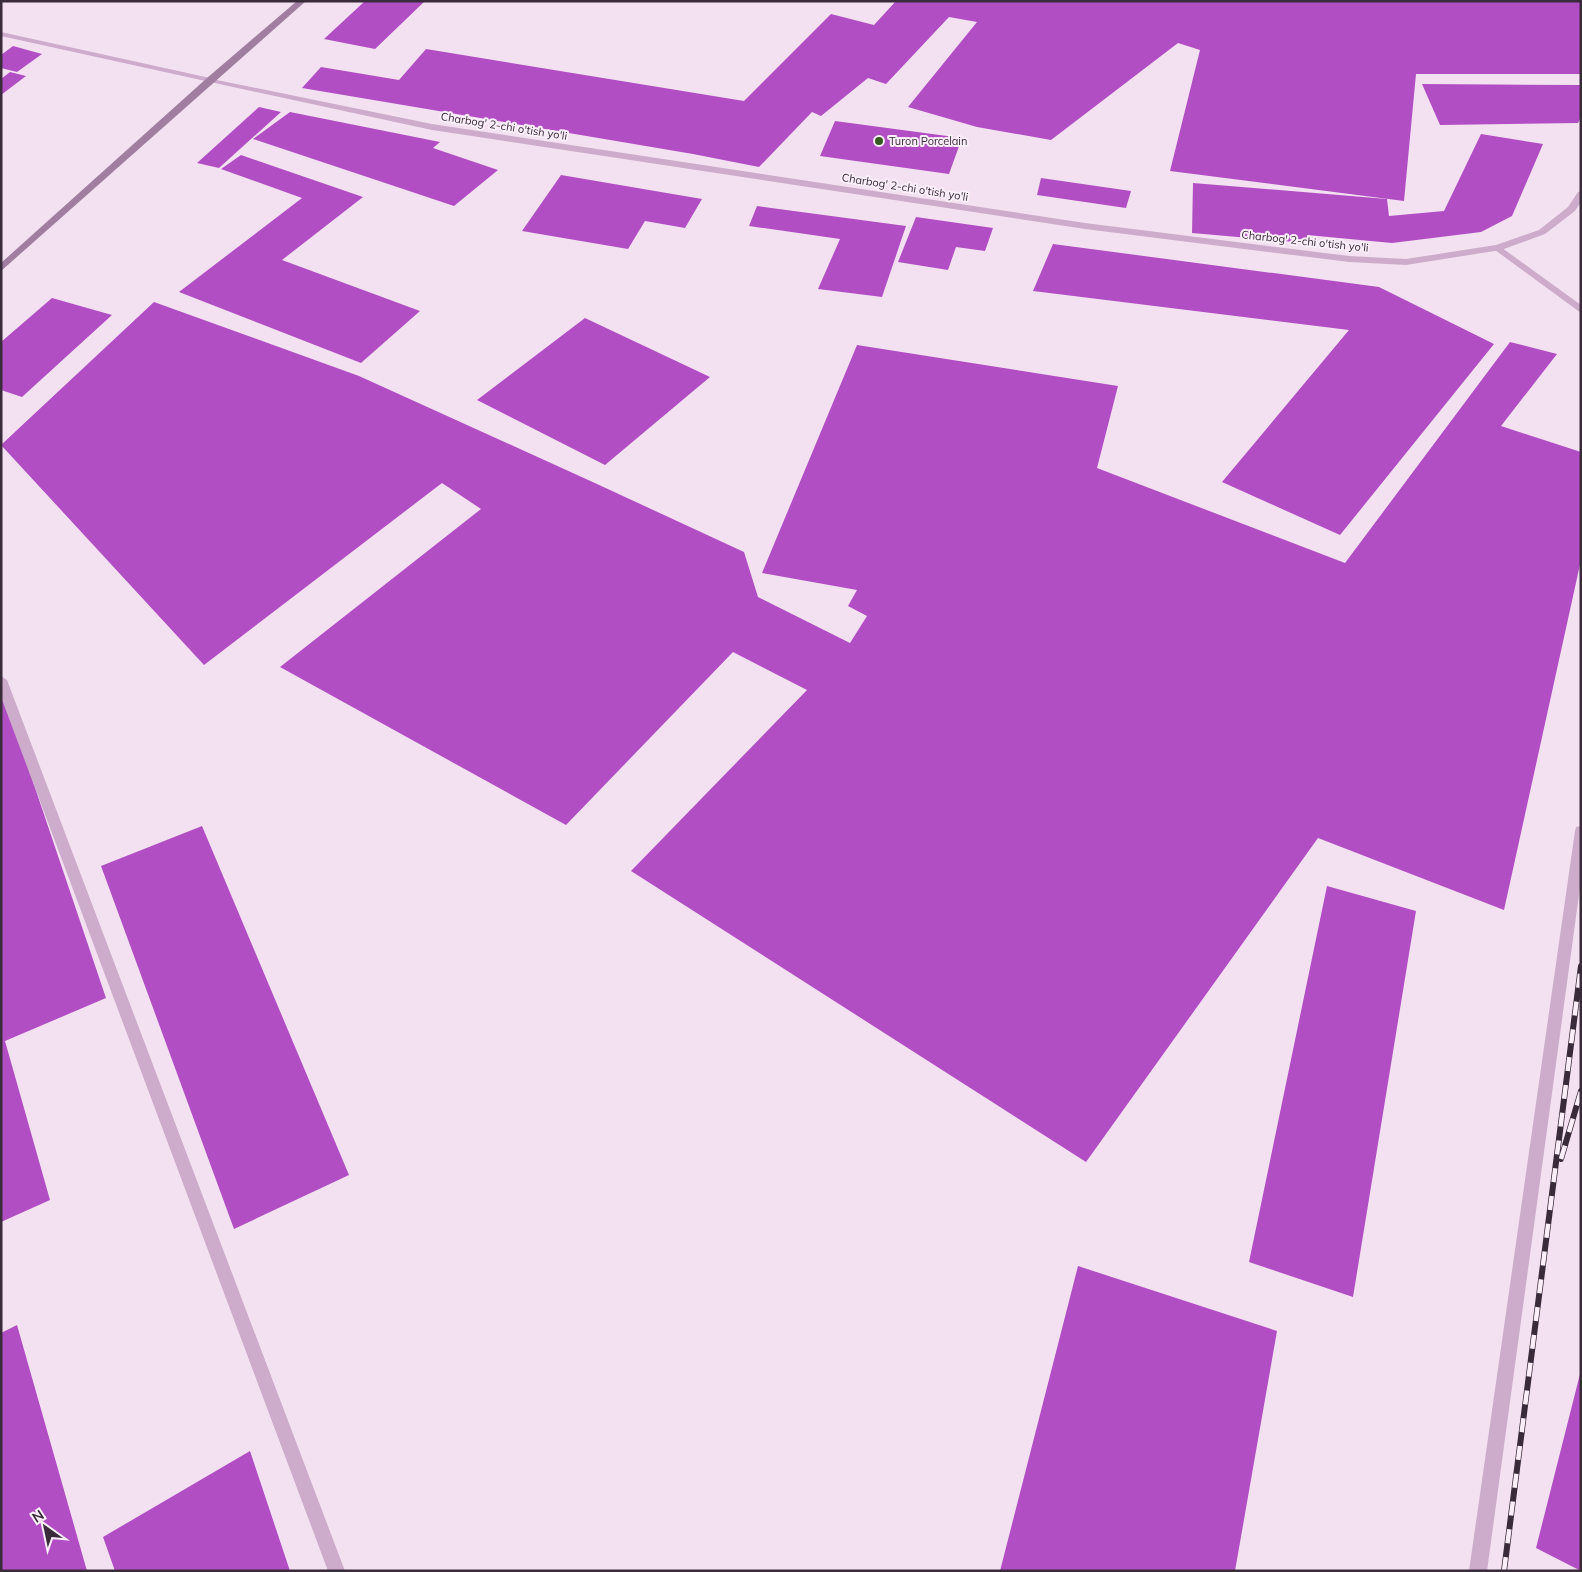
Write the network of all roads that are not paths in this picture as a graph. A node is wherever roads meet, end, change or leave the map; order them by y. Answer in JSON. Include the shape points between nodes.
{"nodes":[{"id":1,"x":302,"y":1,"type":"edge"},
{"id":2,"x":1,"y":34,"type":"edge"},
{"id":3,"x":210,"y":80,"type":"junction"},
{"id":4,"x":1581,"y":194,"type":"edge"},
{"id":5,"x":1498,"y":248,"type":"junction"},
{"id":6,"x":1,"y":268,"type":"edge"},
{"id":7,"x":1581,"y":310,"type":"edge"},
{"id":8,"x":1,"y":680,"type":"edge"},
{"id":9,"x":1581,"y":832,"type":"edge"},
{"id":10,"x":337,"y":1571,"type":"edge"},
{"id":11,"x":1478,"y":1571,"type":"edge"}],
"edges":[{"from":1,"to":3,"type":"street"},
{"from":2,"to":3,"type":"street","name":"Charbog' 2-chi o'tish yo'li"},
{"from":3,"to":5,"type":"street","name":"Charbog' 2-chi o'tish yo'li","via":[[432,127],[1085,226],[1349,259],[1397,262]]},
{"from":3,"to":6,"type":"street"},
{"from":4,"to":5,"type":"street","name":"Charbog' 2-chi o'tish yo'li","via":[[1572,209],[1542,232]]},
{"from":5,"to":7,"type":"street"},
{"from":8,"to":10,"type":"street"},
{"from":9,"to":11,"type":"street"}]}
